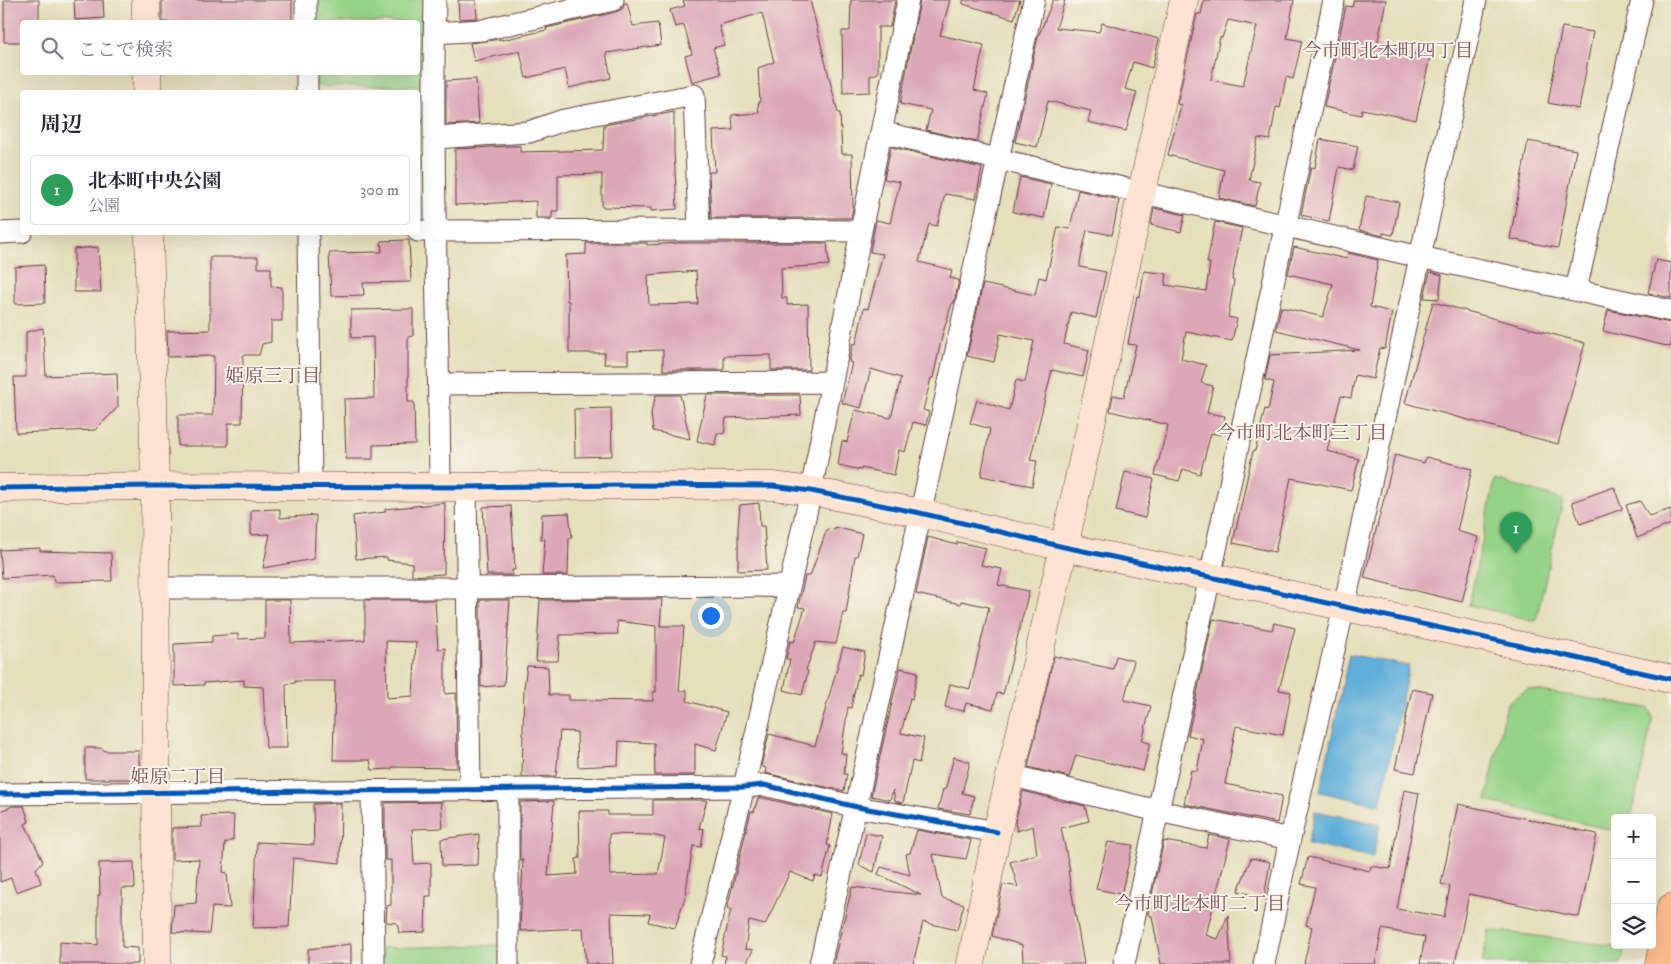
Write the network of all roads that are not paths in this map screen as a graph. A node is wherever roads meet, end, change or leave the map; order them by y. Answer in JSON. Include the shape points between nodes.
{"nodes":[{"id":1,"x":146,"y":0,"type":"edge"},
{"id":2,"x":306,"y":0,"type":"edge"},
{"id":3,"x":435,"y":0,"type":"edge"},
{"id":4,"x":613,"y":0,"type":"edge"},
{"id":5,"x":908,"y":0,"type":"edge"},
{"id":6,"x":1034,"y":0,"type":"edge"},
{"id":7,"x":1184,"y":0,"type":"edge"},
{"id":8,"x":1334,"y":0,"type":"edge"},
{"id":9,"x":1476,"y":0,"type":"edge"},
{"id":10,"x":1642,"y":0,"type":"edge"},
{"id":11,"x":146,"y":20,"type":"edge"},
{"id":12,"x":306,"y":20,"type":"edge"},
{"id":13,"x":434,"y":33,"type":"junction"},
{"id":14,"x":147,"y":75,"type":"edge"},
{"id":15,"x":306,"y":75,"type":"edge"},
{"id":16,"x":147,"y":90,"type":"edge"},
{"id":17,"x":307,"y":90,"type":"edge"},
{"id":18,"x":881,"y":132,"type":"junction"},
{"id":19,"x":434,"y":138,"type":"junction"},
{"id":20,"x":997,"y":158,"type":"junction"},
{"id":21,"x":1141,"y":191,"type":"junction"},
{"id":22,"x":1286,"y":225,"type":"junction"},
{"id":23,"x":699,"y":230,"type":"junction"},
{"id":24,"x":426,"y":231,"type":"edge"},
{"id":25,"x":20,"y":232,"type":"edge"},
{"id":26,"x":861,"y":232,"type":"junction"},
{"id":27,"x":0,"y":233,"type":"edge"},
{"id":28,"x":149,"y":235,"type":"edge"},
{"id":29,"x":308,"y":235,"type":"edge"},
{"id":30,"x":1420,"y":257,"type":"junction"},
{"id":31,"x":1576,"y":290,"type":"junction"},
{"id":32,"x":1671,"y":310,"type":"edge"},
{"id":33,"x":832,"y":382,"type":"junction"},
{"id":34,"x":440,"y":384,"type":"junction"},
{"id":35,"x":155,"y":486,"type":"junction"},
{"id":36,"x":311,"y":486,"type":"junction"},
{"id":37,"x":453,"y":487,"type":"junction"},
{"id":38,"x":0,"y":488,"type":"edge"},
{"id":39,"x":811,"y":491,"type":"junction"},
{"id":40,"x":920,"y":513,"type":"junction"},
{"id":41,"x":1064,"y":547,"type":"junction"},
{"id":42,"x":1210,"y":577,"type":"junction"},
{"id":43,"x":789,"y":586,"type":"junction"},
{"id":44,"x":156,"y":588,"type":"junction"},
{"id":45,"x":466,"y":588,"type":"junction"},
{"id":46,"x":1344,"y":607,"type":"junction"},
{"id":47,"x":1671,"y":679,"type":"edge"},
{"id":48,"x":1009,"y":776,"type":"junction"},
{"id":49,"x":744,"y":787,"type":"junction"},
{"id":50,"x":470,"y":789,"type":"junction"},
{"id":51,"x":508,"y":789,"type":"junction"},
{"id":52,"x":372,"y":791,"type":"junction"},
{"id":53,"x":157,"y":792,"type":"junction"},
{"id":54,"x":0,"y":794,"type":"edge"},
{"id":55,"x":857,"y":807,"type":"junction"},
{"id":56,"x":1158,"y":811,"type":"junction"},
{"id":57,"x":997,"y":832,"type":"junction"},
{"id":58,"x":1290,"y":839,"type":"junction"},
{"id":59,"x":1671,"y":908,"type":"edge"},
{"id":60,"x":157,"y":964,"type":"edge"},
{"id":61,"x":374,"y":964,"type":"edge"},
{"id":62,"x":508,"y":964,"type":"edge"},
{"id":63,"x":700,"y":964,"type":"edge"},
{"id":64,"x":820,"y":964,"type":"edge"},
{"id":65,"x":971,"y":964,"type":"edge"},
{"id":66,"x":1124,"y":964,"type":"edge"},
{"id":67,"x":1264,"y":964,"type":"edge"},
{"id":68,"x":1659,"y":964,"type":"edge"}],
"edges":[{"from":1,"to":11,"type":"street"},
{"from":2,"to":12,"type":"street"},
{"from":3,"to":13,"type":"street"},
{"from":4,"to":13,"type":"street","via":[[483,30]]},
{"from":5,"to":18,"type":"street"},
{"from":6,"to":20,"type":"street"},
{"from":7,"to":21,"type":"street"},
{"from":8,"to":22,"type":"street"},
{"from":9,"to":30,"type":"street"},
{"from":10,"to":31,"type":"street"},
{"from":13,"to":19,"type":"street"},
{"from":14,"to":16,"type":"street"},
{"from":15,"to":17,"type":"street"},
{"from":18,"to":20,"type":"street"},
{"from":18,"to":26,"type":"street"},
{"from":19,"to":23,"type":"street","via":[[529,132],[564,120],[694,94]]},
{"from":19,"to":24,"type":"street"},
{"from":20,"to":21,"type":"street"},
{"from":20,"to":40,"type":"street"},
{"from":21,"to":22,"type":"street"},
{"from":21,"to":41,"type":"street"},
{"from":22,"to":30,"type":"street"},
{"from":22,"to":42,"type":"street"},
{"from":23,"to":24,"type":"street"},
{"from":23,"to":26,"type":"street"},
{"from":24,"to":34,"type":"street"},
{"from":25,"to":27,"type":"street"},
{"from":26,"to":33,"type":"street"},
{"from":28,"to":35,"type":"street"},
{"from":29,"to":36,"type":"street"},
{"from":30,"to":31,"type":"street"},
{"from":30,"to":46,"type":"street"},
{"from":31,"to":32,"type":"street"},
{"from":33,"to":34,"type":"street"},
{"from":33,"to":39,"type":"street"},
{"from":34,"to":37,"type":"street"},
{"from":35,"to":36,"type":"street"},
{"from":35,"to":38,"type":"street"},
{"from":35,"to":44,"type":"street"},
{"from":36,"to":37,"type":"street"},
{"from":37,"to":39,"type":"street","via":[[773,486]]},
{"from":37,"to":45,"type":"street"},
{"from":39,"to":40,"type":"street"},
{"from":39,"to":43,"type":"street"},
{"from":40,"to":41,"type":"street"},
{"from":40,"to":55,"type":"street"},
{"from":41,"to":42,"type":"street"},
{"from":41,"to":48,"type":"street"},
{"from":42,"to":46,"type":"street"},
{"from":42,"to":56,"type":"street"},
{"from":43,"to":45,"type":"street"},
{"from":43,"to":49,"type":"street"},
{"from":44,"to":45,"type":"street"},
{"from":44,"to":53,"type":"street"},
{"from":45,"to":50,"type":"street"},
{"from":46,"to":47,"type":"street"},
{"from":46,"to":58,"type":"street"},
{"from":48,"to":56,"type":"street"},
{"from":48,"to":57,"type":"street"},
{"from":49,"to":51,"type":"street"},
{"from":49,"to":55,"type":"street","via":[[764,785]]},
{"from":49,"to":63,"type":"street"},
{"from":50,"to":51,"type":"street"},
{"from":50,"to":52,"type":"street"},
{"from":51,"to":62,"type":"street"},
{"from":52,"to":53,"type":"street"},
{"from":52,"to":61,"type":"street"},
{"from":53,"to":54,"type":"street"},
{"from":53,"to":60,"type":"street"},
{"from":55,"to":57,"type":"street"},
{"from":55,"to":64,"type":"street"},
{"from":56,"to":58,"type":"street"},
{"from":56,"to":66,"type":"street"},
{"from":57,"to":65,"type":"street"},
{"from":58,"to":67,"type":"street"},
{"from":59,"to":68,"type":"highway"}]}
